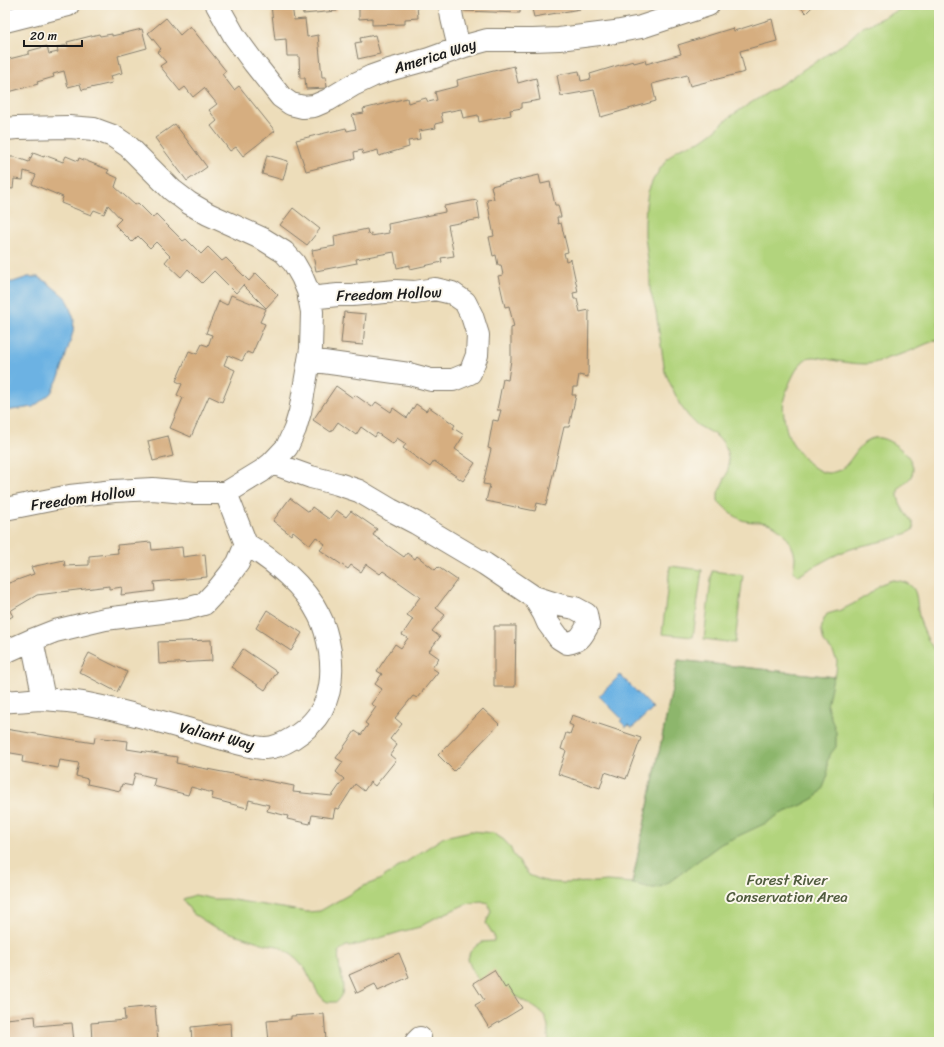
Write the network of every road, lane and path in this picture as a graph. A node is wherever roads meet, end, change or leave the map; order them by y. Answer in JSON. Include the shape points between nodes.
{"nodes":[{"id":1,"x":68,"y":5,"type":"edge"},
{"id":2,"x":217,"y":5,"type":"edge"},
{"id":3,"x":450,"y":5,"type":"edge"},
{"id":4,"x":708,"y":5,"type":"edge"},
{"id":5,"x":5,"y":21,"type":"edge"},
{"id":6,"x":459,"y":48,"type":"junction"},
{"id":7,"x":5,"y":129,"type":"edge"},
{"id":8,"x":309,"y":298,"type":"junction"},
{"id":9,"x":309,"y":360,"type":"junction"},
{"id":10,"x":272,"y":463,"type":"junction"},
{"id":11,"x":226,"y":493,"type":"junction"},
{"id":12,"x":5,"y":509,"type":"edge"},
{"id":13,"x":246,"y":544,"type":"junction"},
{"id":14,"x":534,"y":597,"type":"dead end"},
{"id":15,"x":32,"y":640,"type":"junction"},
{"id":16,"x":5,"y":652,"type":"edge"},
{"id":17,"x":5,"y":700,"type":"edge"},
{"id":18,"x":44,"y":700,"type":"junction"}],
"edges":[{"from":1,"to":5,"type":"street"},
{"from":2,"to":6,"type":"street","name":"America Way","via":[[235,37],[281,97],[291,104],[303,107],[314,106],[328,100],[372,76]]},
{"from":3,"to":6,"type":"street"},
{"from":4,"to":6,"type":"street","name":"America Way","via":[[641,27],[615,32],[540,40],[487,40]]},
{"from":7,"to":8,"type":"street","via":[[68,127],[94,129],[113,136],[128,146],[172,190],[189,203],[284,252],[302,277]]},
{"from":8,"to":9,"type":"street","via":[[312,312]]},
{"from":8,"to":9,"type":"street","name":"Freedom Hollow","via":[[435,289],[452,292],[465,302],[472,316],[478,336],[478,356],[470,374],[453,380],[431,380],[409,374]]},
{"from":9,"to":10,"type":"street","via":[[295,429],[287,447]]},
{"from":10,"to":11,"type":"street"},
{"from":10,"to":14,"type":"street","via":[[359,491],[478,560]]},
{"from":11,"to":12,"type":"street","name":"Freedom Hollow","via":[[153,489],[114,491],[70,496]]},
{"from":11,"to":13,"type":"street"},
{"from":13,"to":15,"type":"street","via":[[238,563],[204,604],[186,609],[105,619],[55,631]]},
{"from":13,"to":18,"type":"street","name":"Valiant Way","via":[[276,564],[292,579],[312,603],[324,625],[330,652],[330,691],[319,716],[296,736],[281,745],[266,748],[82,703]]},
{"from":15,"to":16,"type":"street"},
{"from":15,"to":18,"type":"street"},
{"from":17,"to":18,"type":"street","name":"Valiant Way"}]}
